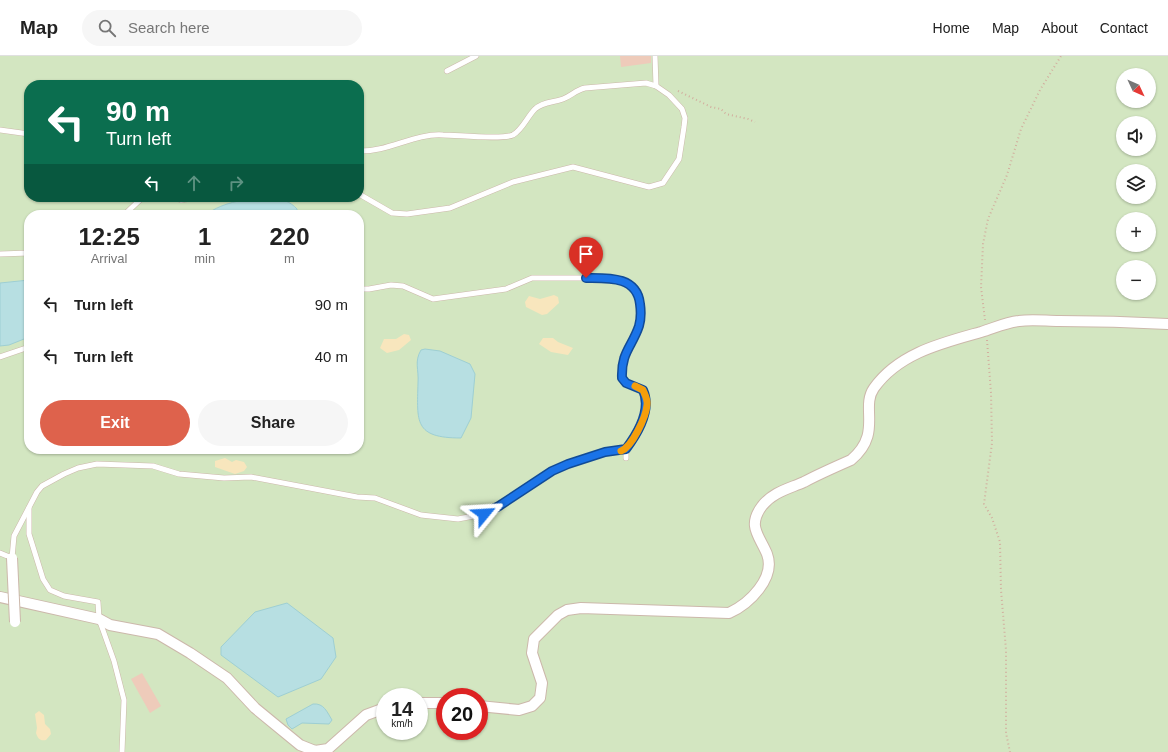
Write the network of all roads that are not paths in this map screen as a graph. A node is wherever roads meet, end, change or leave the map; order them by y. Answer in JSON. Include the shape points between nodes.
{"nodes":[{"id":1,"x":476,"y":56,"type":"edge"},
{"id":2,"x":655,"y":56,"type":"edge"},
{"id":3,"x":447,"y":71,"type":"dead end"},
{"id":4,"x":656,"y":86,"type":"junction"},
{"id":5,"x":0,"y":130,"type":"edge"},
{"id":6,"x":24,"y":133,"type":"edge"},
{"id":7,"x":364,"y":151,"type":"edge"},
{"id":8,"x":364,"y":197,"type":"edge"},
{"id":9,"x":138,"y":202,"type":"edge"},
{"id":10,"x":129,"y":210,"type":"edge"},
{"id":11,"x":24,"y":253,"type":"edge"},
{"id":12,"x":0,"y":254,"type":"edge"},
{"id":13,"x":364,"y":289,"type":"edge"},
{"id":14,"x":1168,"y":324,"type":"edge"},
{"id":15,"x":24,"y":349,"type":"edge"},
{"id":16,"x":0,"y":357,"type":"edge"},
{"id":17,"x":626,"y":449,"type":"junction"},
{"id":18,"x":626,"y":458,"type":"dead end"},
{"id":19,"x":29,"y":506,"type":"junction"},
{"id":20,"x":0,"y":553,"type":"edge"},
{"id":21,"x":12,"y":558,"type":"junction"},
{"id":22,"x":0,"y":597,"type":"edge"},
{"id":23,"x":99,"y":619,"type":"junction"},
{"id":24,"x":15,"y":622,"type":"dead end"},
{"id":25,"x":488,"y":707,"type":"edge"},
{"id":26,"x":376,"y":711,"type":"edge"},
{"id":27,"x":122,"y":752,"type":"edge"}],
"edges":[{"from":1,"to":3,"type":"lane"},
{"from":2,"to":4,"type":"lane"},
{"from":4,"to":7,"type":"lane","via":[[646,83],[577,90],[562,100],[541,104],[518,131],[506,137],[442,135]]},
{"from":4,"to":8,"type":"lane","via":[[682,109],[685,118],[679,159],[663,183],[648,187],[573,167],[513,182],[450,208],[407,214],[392,213]]},
{"from":5,"to":6,"type":"lane"},
{"from":9,"to":10,"type":"lane"},
{"from":11,"to":12,"type":"lane"},
{"from":13,"to":17,"type":"lane","via":[[403,286],[434,299],[506,289],[532,278],[598,278],[630,284],[637,290],[641,314],[639,325],[624,354],[622,378],[626,383],[643,390],[648,404]]},
{"from":14,"to":25,"type":"street","via":[[1019,321],[929,347],[902,362],[880,381],[870,396],[868,438],[858,455],[777,492],[761,507],[755,523],[756,536],[767,554],[769,565],[766,578],[753,595],[734,611],[729,613],[581,608],[567,610],[558,615],[534,639],[532,653],[542,683],[540,698],[532,706],[519,710]]},
{"from":15,"to":16,"type":"lane"},
{"from":17,"to":18,"type":"lane"},
{"from":17,"to":19,"type":"lane","via":[[605,452],[568,464],[552,471],[484,514],[458,519],[421,515],[375,498],[357,497],[251,476],[224,478],[179,474],[153,466],[97,464],[78,468],[42,486]]},
{"from":19,"to":21,"type":"lane","via":[[14,536]]},
{"from":19,"to":23,"type":"lane","via":[[29,534],[43,579],[50,590],[57,593],[98,602]]},
{"from":20,"to":21,"type":"lane"},
{"from":21,"to":24,"type":"street","bridge":true},
{"from":22,"to":23,"type":"street"},
{"from":23,"to":26,"type":"street","via":[[110,625],[158,634],[190,653],[227,678],[255,708],[300,745],[315,751],[328,749],[366,715]]},
{"from":23,"to":27,"type":"lane","via":[[124,700]]}]}
